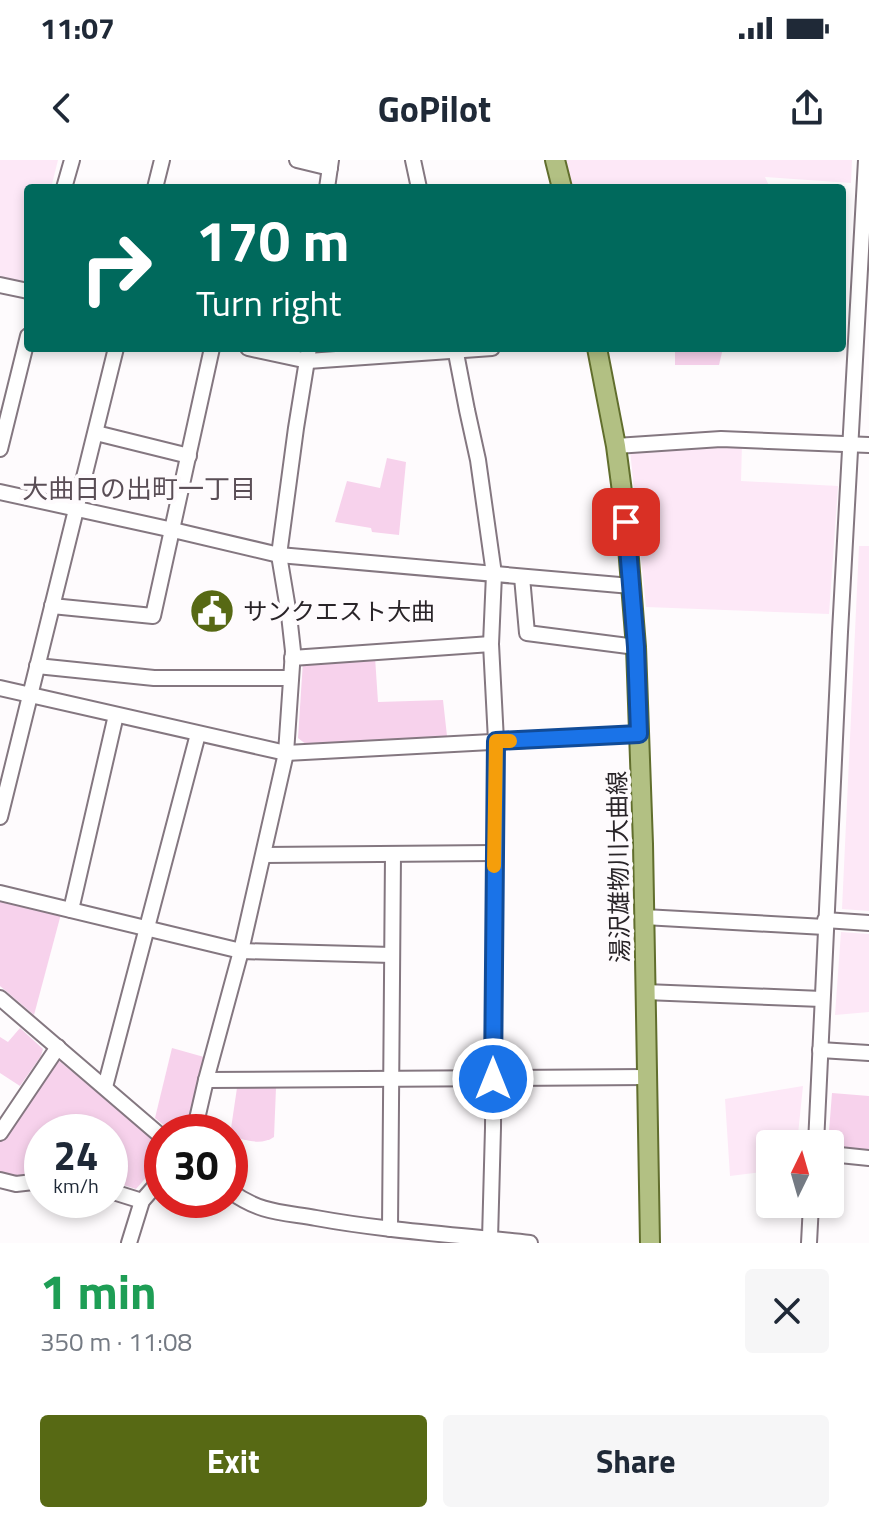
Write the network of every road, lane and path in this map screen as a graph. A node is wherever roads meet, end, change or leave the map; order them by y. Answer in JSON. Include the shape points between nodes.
{"nodes":[{"id":1,"x":72,"y":160,"type":"edge"},
{"id":2,"x":162,"y":160,"type":"edge"},
{"id":3,"x":297,"y":160,"type":"edge"},
{"id":4,"x":413,"y":160,"type":"edge"},
{"id":5,"x":555,"y":160,"type":"edge"},
{"id":6,"x":866,"y":160,"type":"edge"},
{"id":7,"x":330,"y":164,"type":"edge"},
{"id":8,"x":65,"y":184,"type":"edge"},
{"id":9,"x":156,"y":184,"type":"edge"},
{"id":10,"x":328,"y":184,"type":"edge"},
{"id":11,"x":418,"y":184,"type":"edge"},
{"id":12,"x":561,"y":184,"type":"edge"},
{"id":13,"x":866,"y":230,"type":"edge"},
{"id":14,"x":0,"y":285,"type":"edge"},
{"id":15,"x":24,"y":290,"type":"edge"},
{"id":16,"x":24,"y":352,"type":"edge"},
{"id":17,"x":115,"y":352,"type":"edge"},
{"id":18,"x":211,"y":352,"type":"edge"},
{"id":19,"x":282,"y":352,"type":"edge"},
{"id":20,"x":382,"y":352,"type":"edge"},
{"id":21,"x":457,"y":352,"type":"edge"},
{"id":22,"x":598,"y":352,"type":"edge"},
{"id":23,"x":308,"y":355,"type":"edge"},
{"id":24,"x":96,"y":433,"type":"junction"},
{"id":25,"x":850,"y":444,"type":"junction"},
{"id":26,"x":0,"y":445,"type":"edge"},
{"id":27,"x":869,"y":445,"type":"edge"},
{"id":28,"x":616,"y":446,"type":"junction"},
{"id":29,"x":189,"y":456,"type":"junction"},
{"id":30,"x":0,"y":492,"type":"edge"},
{"id":31,"x":77,"y":509,"type":"junction"},
{"id":32,"x":173,"y":530,"type":"junction"},
{"id":33,"x":279,"y":555,"type":"junction"},
{"id":34,"x":494,"y":574,"type":"junction"},
{"id":35,"x":522,"y":577,"type":"junction"},
{"id":36,"x":631,"y":586,"type":"junction"},
{"id":37,"x":52,"y":606,"type":"junction"},
{"id":38,"x":491,"y":644,"type":"junction"},
{"id":39,"x":636,"y":647,"type":"junction"},
{"id":40,"x":292,"y":658,"type":"junction"},
{"id":41,"x":37,"y":666,"type":"junction"},
{"id":42,"x":291,"y":678,"type":"junction"},
{"id":43,"x":0,"y":688,"type":"edge"},
{"id":44,"x":29,"y":695,"type":"junction"},
{"id":45,"x":116,"y":715,"type":"junction"},
{"id":46,"x":198,"y":734,"type":"junction"},
{"id":47,"x":639,"y":734,"type":"junction"},
{"id":48,"x":496,"y":741,"type":"junction"},
{"id":49,"x":286,"y":753,"type":"junction"},
{"id":50,"x":0,"y":817,"type":"edge"},
{"id":51,"x":494,"y":853,"type":"junction"},
{"id":52,"x":393,"y":854,"type":"junction"},
{"id":53,"x":264,"y":855,"type":"junction"},
{"id":54,"x":0,"y":893,"type":"edge"},
{"id":55,"x":71,"y":910,"type":"junction"},
{"id":56,"x":644,"y":917,"type":"junction"},
{"id":57,"x":825,"y":923,"type":"junction"},
{"id":58,"x":869,"y":923,"type":"edge"},
{"id":59,"x":148,"y":929,"type":"junction"},
{"id":60,"x":241,"y":951,"type":"junction"},
{"id":61,"x":392,"y":955,"type":"junction"},
{"id":62,"x":645,"y":992,"type":"junction"},
{"id":63,"x":0,"y":998,"type":"edge"},
{"id":64,"x":822,"y":999,"type":"junction"},
{"id":65,"x":58,"y":1047,"type":"junction"},
{"id":66,"x":820,"y":1050,"type":"junction"},
{"id":67,"x":869,"y":1053,"type":"edge"},
{"id":68,"x":646,"y":1077,"type":"junction"},
{"id":69,"x":391,"y":1078,"type":"junction"},
{"id":70,"x":493,"y":1079,"type":"junction"},
{"id":71,"x":206,"y":1080,"type":"junction"},
{"id":72,"x":105,"y":1087,"type":"junction"},
{"id":73,"x":198,"y":1114,"type":"edge"},
{"id":74,"x":144,"y":1121,"type":"edge"},
{"id":75,"x":817,"y":1130,"type":"edge"},
{"id":76,"x":0,"y":1133,"type":"edge"},
{"id":77,"x":844,"y":1155,"type":"edge"},
{"id":78,"x":869,"y":1158,"type":"edge"},
{"id":79,"x":0,"y":1180,"type":"edge"},
{"id":80,"x":24,"y":1183,"type":"edge"},
{"id":81,"x":128,"y":1197,"type":"edge"},
{"id":82,"x":144,"y":1199,"type":"edge"},
{"id":83,"x":142,"y":1201,"type":"junction"},
{"id":84,"x":248,"y":1204,"type":"edge"},
{"id":85,"x":811,"y":1218,"type":"edge"},
{"id":86,"x":371,"y":1227,"type":"junction"},
{"id":87,"x":390,"y":1229,"type":"junction"},
{"id":88,"x":442,"y":1239,"type":"edge"},
{"id":89,"x":490,"y":1239,"type":"junction"},
{"id":90,"x":134,"y":1242,"type":"edge"},
{"id":91,"x":509,"y":1242,"type":"edge"},
{"id":92,"x":371,"y":1243,"type":"edge"},
{"id":93,"x":530,"y":1243,"type":"edge"},
{"id":94,"x":650,"y":1243,"type":"edge"},
{"id":95,"x":810,"y":1243,"type":"edge"}],
"edges":[{"from":1,"to":8,"type":"street"},
{"from":2,"to":9,"type":"street"},
{"from":3,"to":7,"type":"street"},
{"from":4,"to":11,"type":"street"},
{"from":5,"to":12,"type":"main road"},
{"from":6,"to":13,"type":"street"},
{"from":7,"to":10,"type":"street"},
{"from":13,"to":25,"type":"street"},
{"from":14,"to":15,"type":"street"},
{"from":16,"to":26,"type":"street"},
{"from":17,"to":24,"type":"street"},
{"from":18,"to":29,"type":"street"},
{"from":19,"to":23,"type":"street"},
{"from":20,"to":23,"type":"street"},
{"from":21,"to":34,"type":"street"},
{"from":22,"to":28,"type":"main road","name":"湯沢雄物川大曲線"},
{"from":23,"to":33,"type":"street"},
{"from":24,"to":29,"type":"street"},
{"from":24,"to":31,"type":"street"},
{"from":25,"to":27,"type":"street"},
{"from":25,"to":28,"type":"street","via":[[721,439]]},
{"from":25,"to":57,"type":"street"},
{"from":28,"to":36,"type":"main road","name":"湯沢雄物川大曲線"},
{"from":29,"to":32,"type":"street"},
{"from":30,"to":31,"type":"street"},
{"from":31,"to":32,"type":"street"},
{"from":31,"to":37,"type":"street"},
{"from":32,"to":33,"type":"street"},
{"from":32,"to":37,"type":"street","via":[[153,616]]},
{"from":33,"to":34,"type":"street"},
{"from":33,"to":40,"type":"street"},
{"from":34,"to":35,"type":"street"},
{"from":34,"to":38,"type":"street"},
{"from":35,"to":36,"type":"street"},
{"from":35,"to":39,"type":"street","via":[[527,633]]},
{"from":36,"to":39,"type":"main road","name":"湯沢雄物川大曲線"},
{"from":37,"to":41,"type":"street"},
{"from":38,"to":40,"type":"street"},
{"from":38,"to":48,"type":"street"},
{"from":39,"to":47,"type":"main road","name":"湯沢雄物川大曲線"},
{"from":40,"to":42,"type":"street"},
{"from":41,"to":42,"type":"street","via":[[154,678]]},
{"from":41,"to":44,"type":"street"},
{"from":42,"to":49,"type":"street"},
{"from":43,"to":44,"type":"street"},
{"from":44,"to":45,"type":"street"},
{"from":44,"to":50,"type":"street"},
{"from":45,"to":46,"type":"street"},
{"from":45,"to":55,"type":"street"},
{"from":46,"to":49,"type":"street"},
{"from":46,"to":59,"type":"street"},
{"from":47,"to":48,"type":"street"},
{"from":47,"to":56,"type":"main road","name":"湯沢雄物川大曲線"},
{"from":48,"to":49,"type":"street"},
{"from":48,"to":51,"type":"street"},
{"from":49,"to":53,"type":"street"},
{"from":51,"to":52,"type":"street"},
{"from":51,"to":70,"type":"street"},
{"from":52,"to":53,"type":"street"},
{"from":52,"to":61,"type":"street"},
{"from":53,"to":60,"type":"street"},
{"from":54,"to":55,"type":"street"},
{"from":55,"to":59,"type":"street"},
{"from":56,"to":57,"type":"street"},
{"from":56,"to":62,"type":"main road","name":"湯沢雄物川大曲線"},
{"from":57,"to":58,"type":"street"},
{"from":57,"to":64,"type":"street"},
{"from":59,"to":60,"type":"street"},
{"from":59,"to":72,"type":"street"},
{"from":60,"to":61,"type":"street"},
{"from":60,"to":71,"type":"street"},
{"from":61,"to":69,"type":"street"},
{"from":62,"to":64,"type":"street"},
{"from":62,"to":68,"type":"main road","name":"湯沢雄物川大曲線"},
{"from":63,"to":65,"type":"street"},
{"from":64,"to":66,"type":"street"},
{"from":65,"to":72,"type":"street"},
{"from":65,"to":76,"type":"street"},
{"from":66,"to":67,"type":"street"},
{"from":66,"to":75,"type":"street"},
{"from":68,"to":70,"type":"street"},
{"from":68,"to":94,"type":"main road","name":"湯沢雄物川大曲線"},
{"from":69,"to":70,"type":"street"},
{"from":69,"to":71,"type":"street"},
{"from":69,"to":87,"type":"street"},
{"from":70,"to":89,"type":"street"},
{"from":71,"to":73,"type":"street"},
{"from":72,"to":74,"type":"street"},
{"from":77,"to":78,"type":"street"},
{"from":79,"to":80,"type":"street"},
{"from":81,"to":83,"type":"street"},
{"from":82,"to":83,"type":"street"},
{"from":83,"to":90,"type":"street"},
{"from":84,"to":86,"type":"street"},
{"from":85,"to":95,"type":"street"},
{"from":86,"to":87,"type":"street"},
{"from":86,"to":92,"type":"street"},
{"from":87,"to":88,"type":"street"},
{"from":88,"to":89,"type":"street"},
{"from":89,"to":91,"type":"street"},
{"from":91,"to":93,"type":"street"}]}
